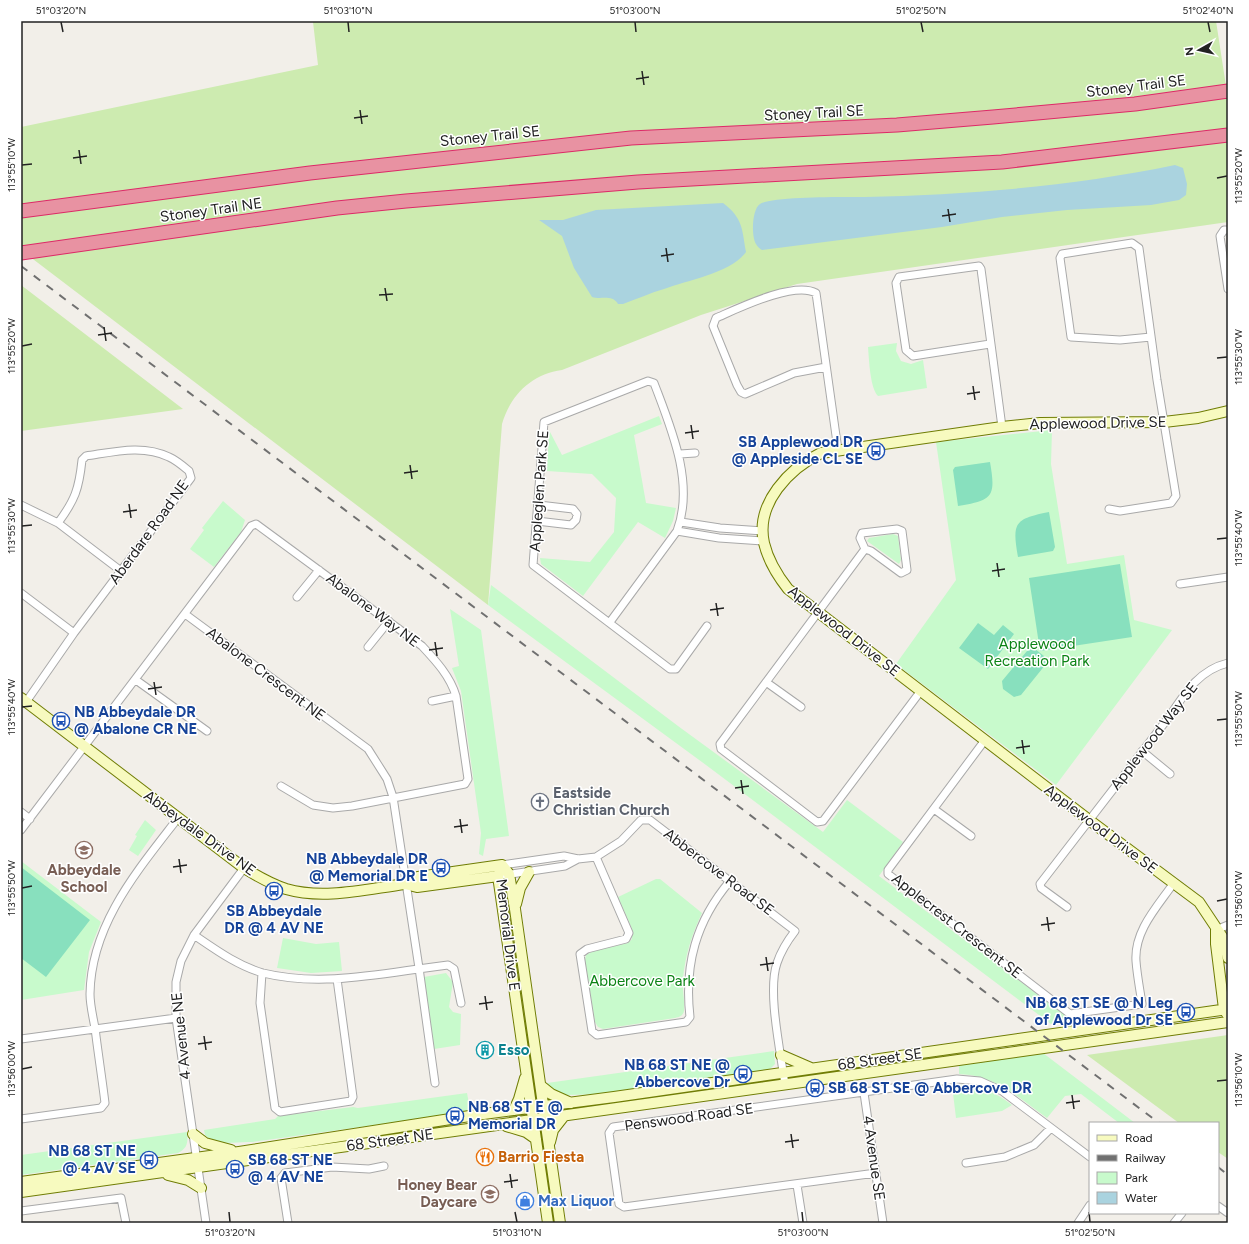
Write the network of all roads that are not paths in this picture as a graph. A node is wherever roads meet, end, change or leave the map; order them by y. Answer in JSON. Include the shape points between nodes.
{"nodes":[{"id":1,"x":1228,"y":86,"type":"edge"},
{"id":2,"x":1228,"y":91,"type":"edge"},
{"id":3,"x":1210,"y":93,"type":"junction"},
{"id":4,"x":1228,"y":135,"type":"edge"},
{"id":5,"x":401,"y":162,"type":"joint"},
{"id":6,"x":21,"y":211,"type":"edge"},
{"id":7,"x":1228,"y":230,"type":"edge"},
{"id":8,"x":21,"y":253,"type":"edge"},
{"id":9,"x":1228,"y":289,"type":"edge"},
{"id":10,"x":1151,"y":337,"type":"junction"},
{"id":11,"x":990,"y":344,"type":"junction"},
{"id":12,"x":826,"y":367,"type":"junction"},
{"id":13,"x":1228,"y":411,"type":"edge"},
{"id":14,"x":1164,"y":422,"type":"junction"},
{"id":15,"x":1002,"y":427,"type":"junction"},
{"id":16,"x":838,"y":450,"type":"junction"},
{"id":17,"x":695,"y":453,"type":"dead end"},
{"id":18,"x":680,"y":454,"type":"junction"},
{"id":19,"x":21,"y":505,"type":"edge"},
{"id":20,"x":539,"y":505,"type":"junction"},
{"id":21,"x":1110,"y":509,"type":"dead end"},
{"id":22,"x":537,"y":521,"type":"junction"},
{"id":23,"x":680,"y":522,"type":"junction"},
{"id":24,"x":58,"y":523,"type":"junction"},
{"id":25,"x":720,"y":528,"type":"junction"},
{"id":26,"x":677,"y":531,"type":"junction"},
{"id":27,"x":763,"y":536,"type":"junction"},
{"id":28,"x":719,"y":538,"type":"junction"},
{"id":29,"x":865,"y":549,"type":"junction"},
{"id":30,"x":319,"y":570,"type":"junction"},
{"id":31,"x":121,"y":571,"type":"junction"},
{"id":32,"x":1228,"y":577,"type":"edge"},
{"id":33,"x":1180,"y":584,"type":"dead end"},
{"id":34,"x":21,"y":593,"type":"edge"},
{"id":35,"x":298,"y":597,"type":"dead end"},
{"id":36,"x":819,"y":613,"type":"junction"},
{"id":37,"x":185,"y":614,"type":"junction"},
{"id":38,"x":389,"y":621,"type":"junction"},
{"id":39,"x":610,"y":622,"type":"junction"},
{"id":40,"x":707,"y":626,"type":"dead end"},
{"id":41,"x":74,"y":633,"type":"junction"},
{"id":42,"x":368,"y":647,"type":"dead end"},
{"id":43,"x":1228,"y":663,"type":"edge"},
{"id":44,"x":136,"y":680,"type":"junction"},
{"id":45,"x":766,"y":682,"type":"junction"},
{"id":46,"x":920,"y":692,"type":"junction"},
{"id":47,"x":456,"y":696,"type":"junction"},
{"id":48,"x":23,"y":700,"type":"edge"},
{"id":49,"x":432,"y":701,"type":"dead end"},
{"id":50,"x":801,"y":707,"type":"dead end"},
{"id":51,"x":206,"y":731,"type":"dead end"},
{"id":52,"x":985,"y":740,"type":"junction"},
{"id":53,"x":84,"y":747,"type":"junction"},
{"id":54,"x":1142,"y":751,"type":"junction"},
{"id":55,"x":1170,"y":774,"type":"dead end"},
{"id":56,"x":281,"y":786,"type":"dead end"},
{"id":57,"x":393,"y":797,"type":"junction"},
{"id":58,"x":934,"y":809,"type":"junction"},
{"id":59,"x":21,"y":812,"type":"edge"},
{"id":60,"x":30,"y":818,"type":"junction"},
{"id":61,"x":178,"y":818,"type":"junction"},
{"id":62,"x":1089,"y":820,"type":"junction"},
{"id":63,"x":21,"y":830,"type":"edge"},
{"id":64,"x":971,"y":836,"type":"dead end"},
{"id":65,"x":596,"y":857,"type":"junction"},
{"id":66,"x":578,"y":859,"type":"junction"},
{"id":67,"x":502,"y":865,"type":"junction"},
{"id":68,"x":244,"y":868,"type":"junction"},
{"id":69,"x":529,"y":872,"type":"junction"},
{"id":70,"x":509,"y":874,"type":"junction"},
{"id":71,"x":498,"y":876,"type":"junction"},
{"id":72,"x":730,"y":881,"type":"junction"},
{"id":73,"x":405,"y":884,"type":"junction"},
{"id":74,"x":1174,"y":884,"type":"junction"},
{"id":75,"x":1067,"y":907,"type":"dead end"},
{"id":76,"x":515,"y":909,"type":"junction"},
{"id":77,"x":1228,"y":925,"type":"edge"},
{"id":78,"x":1216,"y":930,"type":"junction"},
{"id":79,"x":194,"y":936,"type":"junction"},
{"id":80,"x":1228,"y":958,"type":"edge"},
{"id":81,"x":419,"y":968,"type":"junction"},
{"id":82,"x":262,"y":972,"type":"junction"},
{"id":83,"x":337,"y":979,"type":"junction"},
{"id":84,"x":461,"y":1004,"type":"dead end"},
{"id":85,"x":1227,"y":1012,"type":"edge"},
{"id":86,"x":176,"y":1018,"type":"junction"},
{"id":87,"x":1228,"y":1022,"type":"edge"},
{"id":88,"x":95,"y":1029,"type":"junction"},
{"id":89,"x":21,"y":1039,"type":"edge"},
{"id":90,"x":781,"y":1055,"type":"junction"},
{"id":91,"x":813,"y":1069,"type":"junction"},
{"id":92,"x":526,"y":1072,"type":"junction"},
{"id":93,"x":784,"y":1073,"type":"junction"},
{"id":94,"x":435,"y":1083,"type":"dead end"},
{"id":95,"x":785,"y":1085,"type":"junction"},
{"id":96,"x":541,"y":1086,"type":"junction"},
{"id":97,"x":864,"y":1093,"type":"junction"},
{"id":98,"x":571,"y":1103,"type":"junction"},
{"id":99,"x":543,"y":1107,"type":"junction"},
{"id":100,"x":531,"y":1108,"type":"junction"},
{"id":101,"x":514,"y":1110,"type":"junction"},
{"id":102,"x":564,"y":1116,"type":"junction"},
{"id":103,"x":545,"y":1118,"type":"junction"},
{"id":104,"x":21,"y":1119,"type":"edge"},
{"id":105,"x":533,"y":1120,"type":"junction"},
{"id":106,"x":498,"y":1124,"type":"junction"},
{"id":107,"x":1051,"y":1128,"type":"junction"},
{"id":108,"x":193,"y":1134,"type":"junction"},
{"id":109,"x":536,"y":1139,"type":"junction"},
{"id":110,"x":549,"y":1148,"type":"junction"},
{"id":111,"x":239,"y":1152,"type":"junction"},
{"id":112,"x":1089,"y":1156,"type":"edge"},
{"id":113,"x":197,"y":1163,"type":"junction"},
{"id":114,"x":966,"y":1164,"type":"dead end"},
{"id":115,"x":384,"y":1166,"type":"dead end"},
{"id":116,"x":160,"y":1173,"type":"junction"},
{"id":117,"x":876,"y":1173,"type":"junction"},
{"id":118,"x":21,"y":1182,"type":"edge"},
{"id":119,"x":797,"y":1185,"type":"junction"},
{"id":120,"x":201,"y":1188,"type":"junction"},
{"id":121,"x":21,"y":1192,"type":"edge"},
{"id":122,"x":1089,"y":1206,"type":"edge"},
{"id":123,"x":1219,"y":1207,"type":"edge"},
{"id":124,"x":21,"y":1211,"type":"edge"},
{"id":125,"x":1228,"y":1213,"type":"edge"},
{"id":126,"x":1181,"y":1214,"type":"edge"},
{"id":127,"x":126,"y":1223,"type":"edge"},
{"id":128,"x":206,"y":1223,"type":"edge"},
{"id":129,"x":288,"y":1223,"type":"edge"},
{"id":130,"x":548,"y":1223,"type":"edge"},
{"id":131,"x":560,"y":1223,"type":"edge"},
{"id":132,"x":803,"y":1223,"type":"edge"},
{"id":133,"x":883,"y":1223,"type":"edge"},
{"id":134,"x":1078,"y":1223,"type":"edge"},
{"id":135,"x":1174,"y":1223,"type":"edge"}],
"edges":[{"from":1,"to":3,"type":"highway"},
{"from":2,"to":3,"type":"highway","name":"Stoney Trail SE"},
{"from":3,"to":5,"type":"highway","name":"Stoney Trail SE","via":[[1135,104],[993,117],[897,125],[631,138]]},
{"from":4,"to":8,"type":"highway","name":"Stoney Trail NE","via":[[1002,162],[638,182],[406,201],[329,209]]},
{"from":5,"to":6,"type":"highway","name":"Stoney Trail NE"},
{"from":7,"to":9,"type":"street","via":[[1224,230],[1220,236]]},
{"from":10,"to":10,"type":"street","via":[[1139,248],[1132,243],[1062,254],[1060,258],[1071,337],[1120,340]]},
{"from":10,"to":14,"type":"street"},
{"from":11,"to":11,"type":"street","via":[[979,266],[899,276],[896,283],[906,350],[913,356]]},
{"from":11,"to":15,"type":"street"},
{"from":12,"to":12,"type":"street","via":[[816,293],[809,289],[756,300],[716,318],[713,326],[737,385],[745,394],[794,373]]},
{"from":12,"to":16,"type":"street"},
{"from":13,"to":14,"type":"main road","name":"Applewood Drive SE"},
{"from":14,"to":15,"type":"main road","name":"Applewood Drive SE"},
{"from":14,"to":21,"type":"street","via":[[1176,496],[1172,502],[1120,511]]},
{"from":15,"to":16,"type":"main road","name":"Applewood Drive SE"},
{"from":16,"to":27,"type":"main road","name":"Applewood Drive SE","via":[[821,453],[806,460],[782,482],[765,515]]},
{"from":17,"to":18,"type":"street"},
{"from":18,"to":20,"type":"street","name":"Appleglen Park SE","via":[[654,383],[648,381],[544,422]]},
{"from":18,"to":23,"type":"street","name":"Appleglen Park SE","via":[[683,492]]},
{"from":19,"to":24,"type":"street"},
{"from":20,"to":22,"type":"street","name":"Appleglen Park SE"},
{"from":20,"to":22,"type":"street","via":[[573,509],[577,514],[571,525]]},
{"from":22,"to":39,"type":"street","name":"Appleglen Park SE","via":[[533,565]]},
{"from":23,"to":25,"type":"street"},
{"from":23,"to":26,"type":"street","name":"Appleglen Park SE"},
{"from":24,"to":31,"type":"street"},
{"from":24,"to":31,"type":"street","name":"Aberdare Road NE","via":[[71,506],[80,484],[82,460],[86,456],[136,450],[155,452],[169,457],[189,471],[191,478]]},
{"from":25,"to":27,"type":"street"},
{"from":25,"to":28,"type":"street"},
{"from":26,"to":28,"type":"street"},
{"from":26,"to":39,"type":"street","name":"Appleglen Park SE"},
{"from":27,"to":28,"type":"street"},
{"from":27,"to":36,"type":"main road","name":"Applewood Drive SE","via":[[768,558],[777,575],[788,589]]},
{"from":29,"to":29,"type":"street","via":[[860,538],[862,533],[897,529],[902,531],[907,570],[901,573]]},
{"from":29,"to":36,"type":"street"},
{"from":30,"to":35,"type":"street"},
{"from":30,"to":37,"type":"street","name":"Abalone Way NE","via":[[256,524],[251,526]]},
{"from":30,"to":38,"type":"street","name":"Abalone Way NE"},
{"from":31,"to":41,"type":"street","name":"Aberdare Road NE"},
{"from":32,"to":33,"type":"street"},
{"from":34,"to":41,"type":"street"},
{"from":36,"to":45,"type":"street"},
{"from":36,"to":46,"type":"main road","name":"Applewood Drive SE"},
{"from":37,"to":44,"type":"street"},
{"from":37,"to":57,"type":"street","name":"Abalone Crescent NE","via":[[368,750],[387,779]]},
{"from":38,"to":42,"type":"street"},
{"from":38,"to":47,"type":"street","name":"Abalone Way NE","via":[[422,646],[440,666]]},
{"from":39,"to":40,"type":"street","via":[[670,669],[676,669]]},
{"from":41,"to":48,"type":"street","name":"Aberdare Road NE"},
{"from":43,"to":54,"type":"street","name":"Applewood Way SE","via":[[1216,666],[1201,676],[1185,693]]},
{"from":44,"to":51,"type":"street"},
{"from":44,"to":53,"type":"street"},
{"from":45,"to":46,"type":"street","via":[[720,744],[721,749],[817,822],[823,821]]},
{"from":45,"to":50,"type":"street"},
{"from":46,"to":52,"type":"main road","name":"Applewood Drive SE"},
{"from":47,"to":49,"type":"street"},
{"from":47,"to":57,"type":"street","name":"Abalone Way NE","via":[[468,779],[465,784]]},
{"from":48,"to":53,"type":"main road","name":"Abbeydale Drive NE"},
{"from":52,"to":58,"type":"street","name":"Applecrest Crescent SE"},
{"from":52,"to":62,"type":"main road","name":"Applewood Drive SE"},
{"from":53,"to":60,"type":"street"},
{"from":53,"to":61,"type":"main road","name":"Abbeydale Drive NE"},
{"from":54,"to":55,"type":"street"},
{"from":54,"to":62,"type":"street","name":"Applewood Way SE"},
{"from":56,"to":57,"type":"street","name":"Abalone Way NE","via":[[313,805],[333,808]]},
{"from":57,"to":73,"type":"street","name":"Abalone Crescent NE"},
{"from":58,"to":64,"type":"street"},
{"from":58,"to":74,"type":"street","name":"Applecrest Crescent SE","via":[[888,870],[888,874],[1070,1014],[1142,1004],[1136,959],[1140,936],[1148,918]]},
{"from":59,"to":60,"type":"street"},
{"from":60,"to":63,"type":"street"},
{"from":61,"to":68,"type":"main road","name":"Abbeydale Drive NE"},
{"from":61,"to":88,"type":"street","via":[[123,890],[100,939],[94,960],[90,995]]},
{"from":62,"to":74,"type":"main road","name":"Applewood Drive SE"},
{"from":62,"to":75,"type":"street","name":"Applewood Way SE","via":[[1040,884],[1041,888]]},
{"from":65,"to":66,"type":"street"},
{"from":65,"to":72,"type":"street","name":"Abbercove Road SE","via":[[621,841],[641,820],[650,820]]},
{"from":65,"to":72,"type":"street","via":[[629,933],[626,939],[587,949],[580,954],[592,1031],[596,1035],[686,1022],[690,1017],[690,963],[698,934],[717,897]]},
{"from":66,"to":67,"type":"street","via":[[564,856]]},
{"from":66,"to":69,"type":"street","via":[[565,866]]},
{"from":67,"to":70,"type":"main road","name":"Memorial Drive E"},
{"from":67,"to":71,"type":"main road","name":"Memorial Drive E"},
{"from":67,"to":73,"type":"main road","name":"Abbeydale Drive NE","via":[[418,877]]},
{"from":68,"to":73,"type":"main road","name":"Abbeydale Drive NE","via":[[285,889],[307,893],[329,894]]},
{"from":68,"to":79,"type":"street","name":"4 Avenue NE"},
{"from":69,"to":70,"type":"street"},
{"from":69,"to":76,"type":"main road","via":[[517,893]]},
{"from":70,"to":71,"type":"street"},
{"from":70,"to":76,"type":"main road","name":"Memorial Drive E"},
{"from":71,"to":73,"type":"main road","name":"Abbeydale Drive NE","via":[[417,887]]},
{"from":71,"to":92,"type":"main road","name":"Memorial Drive E"},
{"from":72,"to":90,"type":"street","name":"Abbercove Road SE","via":[[795,931],[784,947],[775,976],[773,994]]},
{"from":73,"to":81,"type":"street","name":"Abalone Crescent NE"},
{"from":74,"to":78,"type":"main road","name":"Applewood Drive SE","via":[[1199,902]]},
{"from":76,"to":96,"type":"main road","name":"Memorial Drive E"},
{"from":77,"to":78,"type":"street"},
{"from":78,"to":80,"type":"main road","name":"Applewood Drive SE","via":[[1225,941]]},
{"from":78,"to":85,"type":"main road","name":"Applewood Drive SE"},
{"from":79,"to":82,"type":"street","via":[[228,958]]},
{"from":79,"to":86,"type":"street","name":"4 Avenue NE","via":[[181,961],[176,982]]},
{"from":81,"to":83,"type":"street"},
{"from":81,"to":84,"type":"street","via":[[448,965],[454,969]]},
{"from":81,"to":94,"type":"street","name":"Abalone Crescent NE"},
{"from":82,"to":83,"type":"street","via":[[296,978]]},
{"from":82,"to":83,"type":"street","via":[[260,1003],[275,1108],[280,1112],[351,1101],[353,1097]]},
{"from":85,"to":91,"type":"main road","name":"68 Street SE"},
{"from":86,"to":88,"type":"street"},
{"from":86,"to":108,"type":"street","name":"4 Avenue NE"},
{"from":87,"to":95,"type":"main road","name":"68 Street SE"},
{"from":88,"to":89,"type":"street"},
{"from":88,"to":104,"type":"street","via":[[106,1103],[101,1108]]},
{"from":90,"to":91,"type":"main road"},
{"from":90,"to":93,"type":"street"},
{"from":91,"to":93,"type":"main road","name":"68 Street SE"},
{"from":92,"to":100,"type":"main road","name":"Memorial Drive E"},
{"from":92,"to":101,"type":"main road","via":[[520,1099]]},
{"from":93,"to":95,"type":"street"},
{"from":93,"to":98,"type":"main road","name":"68 Street SE"},
{"from":95,"to":102,"type":"main road","name":"68 Street SE"},
{"from":96,"to":98,"type":"main road","via":[[551,1094]]},
{"from":96,"to":99,"type":"main road","name":"Memorial Drive E"},
{"from":97,"to":107,"type":"street","via":[[958,1079],[980,1081],[1002,1091]]},
{"from":97,"to":117,"type":"street","name":"4 Avenue SE"},
{"from":97,"to":119,"type":"street","name":"Penswood Road SE","via":[[613,1127],[609,1133],[619,1204],[624,1207]]},
{"from":98,"to":99,"type":"main road","name":"68 Street SE"},
{"from":99,"to":100,"type":"main road","name":"68 Street SE"},
{"from":99,"to":103,"type":"main road","name":"Memorial Drive E"},
{"from":100,"to":101,"type":"main road","name":"68 Street NE"},
{"from":100,"to":105,"type":"main road","name":"Memorial Drive E"},
{"from":101,"to":111,"type":"main road","name":"68 Street NE"},
{"from":102,"to":103,"type":"main road","name":"68 Street SE"},
{"from":102,"to":110,"type":"main road","via":[[553,1130]]},
{"from":103,"to":105,"type":"main road","name":"68 Street NE"},
{"from":103,"to":110,"type":"main road","name":"Memorial Drive E"},
{"from":105,"to":106,"type":"main road","name":"68 Street NE"},
{"from":105,"to":109,"type":"main road","name":"Memorial Drive E"},
{"from":106,"to":109,"type":"main road","via":[[526,1132]]},
{"from":106,"to":113,"type":"main road","name":"68 Street NE"},
{"from":107,"to":112,"type":"street"},
{"from":107,"to":114,"type":"street","via":[[1034,1145],[1005,1157]]},
{"from":108,"to":111,"type":"main road","via":[[218,1147]]},
{"from":108,"to":113,"type":"street","name":"4 Avenue NE"},
{"from":109,"to":130,"type":"main road","name":"Memorial Drive E"},
{"from":110,"to":131,"type":"main road","name":"Memorial Drive E"},
{"from":111,"to":113,"type":"main road","name":"68 Street NE"},
{"from":113,"to":116,"type":"main road","name":"68 Street NE"},
{"from":113,"to":118,"type":"main road","name":"68 Street NE"},
{"from":113,"to":120,"type":"street","name":"4 Avenue NE"},
{"from":115,"to":129,"type":"street","via":[[369,1169],[332,1167],[285,1173],[281,1178]]},
{"from":116,"to":120,"type":"main road","via":[[188,1180]]},
{"from":116,"to":121,"type":"main road","name":"68 Street NE"},
{"from":117,"to":119,"type":"street","name":"Penswood Road SE"},
{"from":117,"to":133,"type":"street","name":"4 Avenue SE"},
{"from":119,"to":132,"type":"street"},
{"from":120,"to":128,"type":"street","name":"4 Avenue NE"},
{"from":122,"to":134,"type":"street"},
{"from":123,"to":125,"type":"street"},
{"from":124,"to":127,"type":"street","via":[[121,1198]]},
{"from":126,"to":135,"type":"street"}]}
